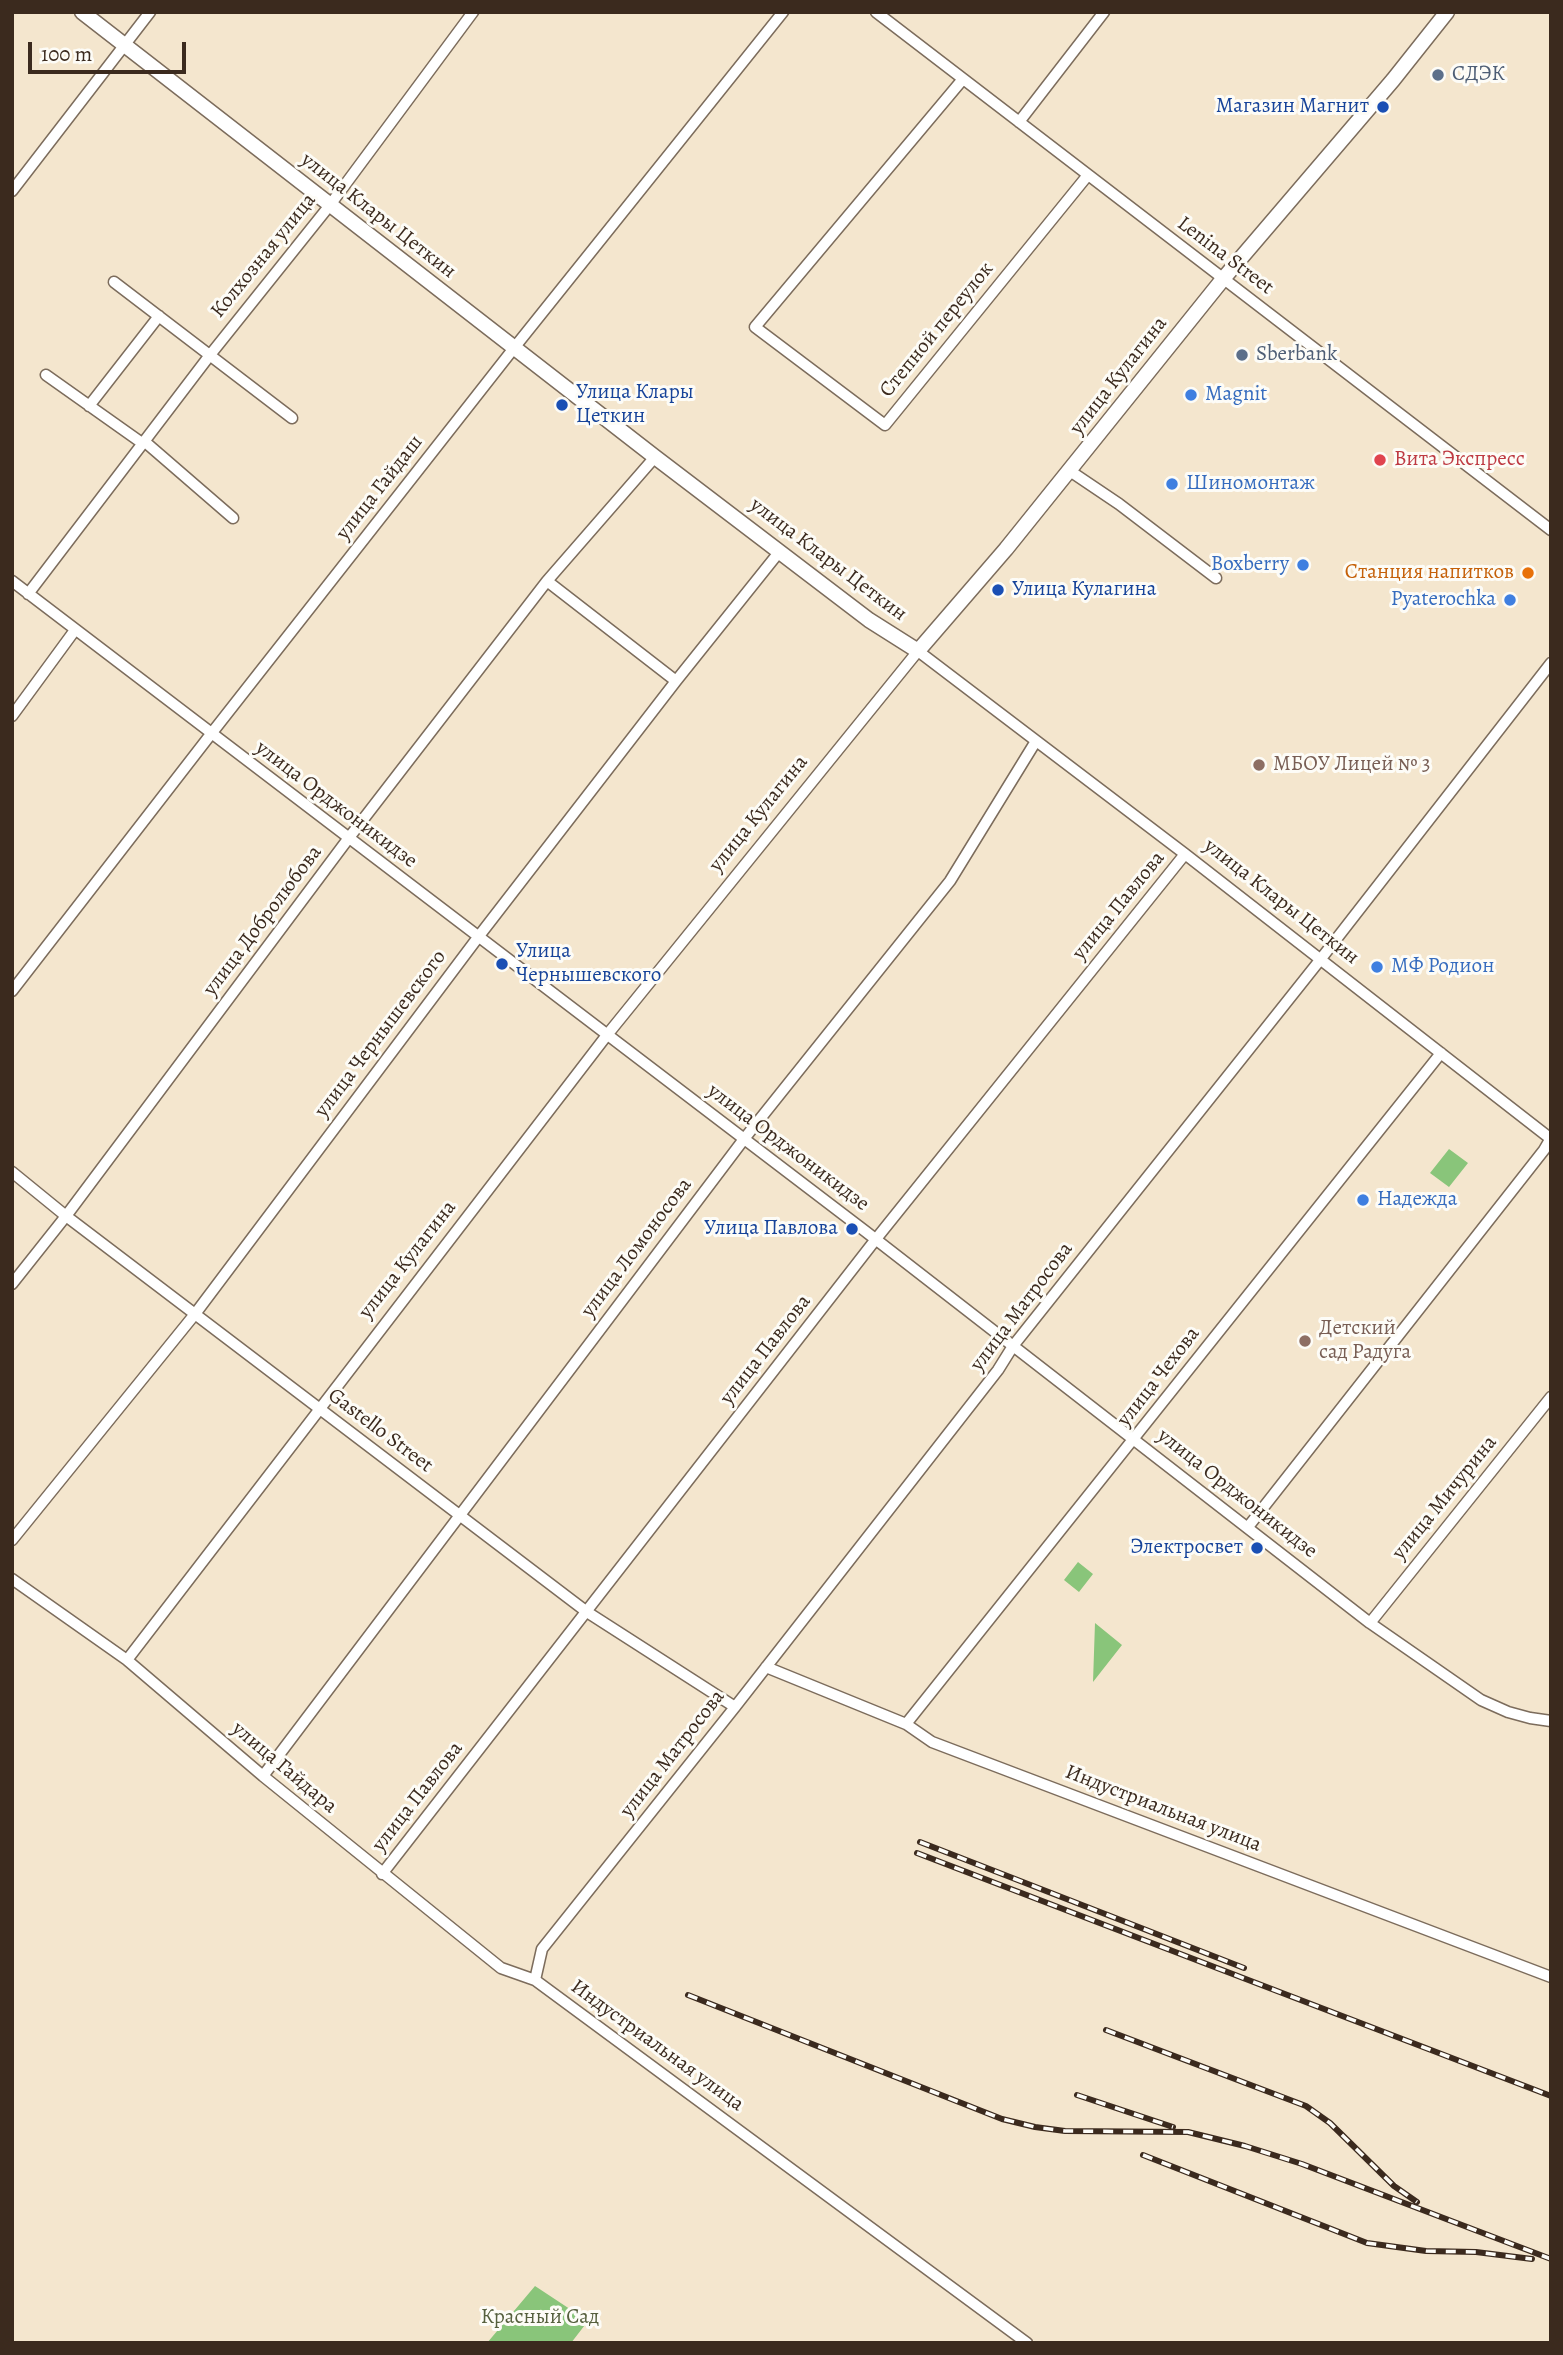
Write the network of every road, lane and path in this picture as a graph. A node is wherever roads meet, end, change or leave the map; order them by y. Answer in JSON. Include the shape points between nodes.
{"nodes":[{"id":1,"x":82,"y":12,"type":"edge"},
{"id":2,"x":150,"y":12,"type":"edge"},
{"id":3,"x":474,"y":12,"type":"edge"},
{"id":4,"x":783,"y":12,"type":"edge"},
{"id":5,"x":876,"y":12,"type":"edge"},
{"id":6,"x":1104,"y":12,"type":"edge"},
{"id":7,"x":1447,"y":12,"type":"edge"},
{"id":8,"x":125,"y":45,"type":"junction"},
{"id":9,"x":963,"y":79,"type":"junction"},
{"id":10,"x":1018,"y":122,"type":"junction"},
{"id":11,"x":1088,"y":175,"type":"junction"},
{"id":12,"x":12,"y":191,"type":"edge"},
{"id":13,"x":330,"y":205,"type":"junction"},
{"id":14,"x":1223,"y":279,"type":"junction"},
{"id":15,"x":114,"y":282,"type":"dead end"},
{"id":16,"x":159,"y":316,"type":"junction"},
{"id":17,"x":514,"y":348,"type":"junction"},
{"id":18,"x":209,"y":355,"type":"junction"},
{"id":19,"x":46,"y":375,"type":"dead end"},
{"id":20,"x":89,"y":405,"type":"junction"},
{"id":21,"x":292,"y":418,"type":"dead end"},
{"id":22,"x":143,"y":442,"type":"junction"},
{"id":23,"x":655,"y":457,"type":"junction"},
{"id":24,"x":1070,"y":471,"type":"junction"},
{"id":25,"x":233,"y":518,"type":"dead end"},
{"id":26,"x":1551,"y":530,"type":"edge"},
{"id":27,"x":780,"y":551,"type":"junction"},
{"id":28,"x":1216,"y":578,"type":"dead end"},
{"id":29,"x":547,"y":581,"type":"junction"},
{"id":30,"x":12,"y":582,"type":"edge"},
{"id":31,"x":28,"y":594,"type":"junction"},
{"id":32,"x":75,"y":630,"type":"junction"},
{"id":33,"x":918,"y":651,"type":"junction"},
{"id":34,"x":1551,"y":663,"type":"edge"},
{"id":35,"x":676,"y":681,"type":"junction"},
{"id":36,"x":12,"y":716,"type":"edge"},
{"id":37,"x":211,"y":734,"type":"junction"},
{"id":38,"x":1036,"y":741,"type":"junction"},
{"id":39,"x":348,"y":839,"type":"junction"},
{"id":40,"x":1185,"y":854,"type":"junction"},
{"id":41,"x":479,"y":936,"type":"junction"},
{"id":42,"x":1320,"y":960,"type":"junction"},
{"id":43,"x":12,"y":991,"type":"edge"},
{"id":44,"x":607,"y":1035,"type":"junction"},
{"id":45,"x":1441,"y":1053,"type":"junction"},
{"id":46,"x":1550,"y":1138,"type":"edge"},
{"id":47,"x":744,"y":1139,"type":"junction"},
{"id":48,"x":12,"y":1172,"type":"edge"},
{"id":49,"x":66,"y":1216,"type":"junction"},
{"id":50,"x":876,"y":1239,"type":"junction"},
{"id":51,"x":12,"y":1284,"type":"edge"},
{"id":52,"x":195,"y":1314,"type":"junction"},
{"id":53,"x":1013,"y":1346,"type":"junction"},
{"id":54,"x":1551,"y":1397,"type":"edge"},
{"id":55,"x":320,"y":1410,"type":"junction"},
{"id":56,"x":1135,"y":1438,"type":"junction"},
{"id":57,"x":459,"y":1516,"type":"junction"},
{"id":58,"x":1248,"y":1527,"type":"junction"},
{"id":59,"x":12,"y":1540,"type":"edge"},
{"id":60,"x":12,"y":1579,"type":"edge"},
{"id":61,"x":587,"y":1612,"type":"junction"},
{"id":62,"x":1370,"y":1623,"type":"junction"},
{"id":63,"x":127,"y":1660,"type":"junction"},
{"id":64,"x":766,"y":1667,"type":"junction"},
{"id":65,"x":735,"y":1707,"type":"junction"},
{"id":66,"x":1551,"y":1721,"type":"edge"},
{"id":67,"x":906,"y":1724,"type":"junction"},
{"id":68,"x":263,"y":1776,"type":"junction"},
{"id":69,"x":382,"y":1874,"type":"junction"},
{"id":70,"x":1551,"y":1977,"type":"edge"},
{"id":71,"x":535,"y":1980,"type":"junction"},
{"id":72,"x":1027,"y":2343,"type":"edge"}],
"edges":[{"from":1,"to":8,"type":"main road","name":"улица Клары Цеткин"},
{"from":2,"to":8,"type":"street"},
{"from":3,"to":13,"type":"street","name":"Колхозная улица"},
{"from":4,"to":17,"type":"street","name":"улица Гайдаш"},
{"from":5,"to":9,"type":"street","name":"Lenina Street"},
{"from":6,"to":10,"type":"street"},
{"from":7,"to":14,"type":"main road","name":"улица Кулагина"},
{"from":8,"to":12,"type":"street"},
{"from":8,"to":13,"type":"main road","name":"улица Клары Цеткин"},
{"from":9,"to":10,"type":"street","name":"Lenina Street"},
{"from":9,"to":11,"type":"street","name":"Степной переулок","via":[[755,327],[885,425]]},
{"from":10,"to":11,"type":"street","name":"Lenina Street"},
{"from":11,"to":14,"type":"street","name":"Lenina Street"},
{"from":13,"to":17,"type":"main road","name":"улица Клары Цеткин"},
{"from":13,"to":18,"type":"street","name":"Колхозная улица"},
{"from":14,"to":24,"type":"main road","name":"улица Кулагина"},
{"from":14,"to":26,"type":"street","name":"Lenina Street"},
{"from":15,"to":16,"type":"street"},
{"from":16,"to":18,"type":"street"},
{"from":16,"to":20,"type":"street"},
{"from":17,"to":23,"type":"main road","name":"улица Клары Цеткин"},
{"from":17,"to":37,"type":"street","name":"улица Гайдаш"},
{"from":18,"to":21,"type":"street"},
{"from":18,"to":22,"type":"street","name":"Колхозная улица"},
{"from":19,"to":20,"type":"street"},
{"from":20,"to":22,"type":"street"},
{"from":22,"to":25,"type":"street"},
{"from":22,"to":31,"type":"street","name":"Колхозная улица"},
{"from":23,"to":27,"type":"main road","name":"улица Клары Цеткин"},
{"from":23,"to":29,"type":"street","name":"улица Добролюбова"},
{"from":24,"to":28,"type":"street"},
{"from":24,"to":33,"type":"main road","name":"улица Кулагина"},
{"from":27,"to":33,"type":"main road","name":"улица Клары Цеткин","via":[[869,620]]},
{"from":27,"to":35,"type":"street","name":"улица Чернышевского"},
{"from":29,"to":35,"type":"street"},
{"from":29,"to":39,"type":"street","name":"улица Добролюбова"},
{"from":30,"to":31,"type":"street","name":"улица Орджоникидзе"},
{"from":31,"to":32,"type":"street","name":"улица Орджоникидзе"},
{"from":32,"to":36,"type":"street"},
{"from":32,"to":37,"type":"street","name":"улица Орджоникидзе"},
{"from":33,"to":38,"type":"street","name":"улица Клары Цеткин"},
{"from":33,"to":44,"type":"street","name":"улица Кулагина"},
{"from":34,"to":42,"type":"street","name":"улица Матросова"},
{"from":35,"to":41,"type":"street","name":"улица Чернышевского"},
{"from":37,"to":39,"type":"street","name":"улица Орджоникидзе"},
{"from":37,"to":43,"type":"street","name":"улица Гайдаш"},
{"from":38,"to":40,"type":"street","name":"улица Клары Цеткин"},
{"from":38,"to":47,"type":"street","name":"улица Ломоносова","via":[[950,881]]},
{"from":39,"to":41,"type":"street","name":"улица Орджоникидзе"},
{"from":39,"to":49,"type":"street","name":"улица Добролюбова"},
{"from":40,"to":42,"type":"street","name":"улица Клары Цеткин"},
{"from":40,"to":50,"type":"street","name":"улица Павлова"},
{"from":41,"to":44,"type":"street","name":"улица Орджоникидзе"},
{"from":41,"to":52,"type":"street","name":"улица Чернышевского"},
{"from":42,"to":45,"type":"street","name":"улица Клары Цеткин"},
{"from":42,"to":53,"type":"street","name":"улица Матросова"},
{"from":44,"to":47,"type":"street","name":"улица Орджоникидзе"},
{"from":44,"to":55,"type":"street","name":"улица Кулагина"},
{"from":45,"to":46,"type":"street","name":"улица Клары Цеткин"},
{"from":45,"to":56,"type":"street","name":"улица Чехова"},
{"from":46,"to":58,"type":"street"},
{"from":47,"to":50,"type":"street","name":"улица Орджоникидзе"},
{"from":47,"to":57,"type":"street","name":"улица Ломоносова"},
{"from":48,"to":49,"type":"street","name":"Gastello Street"},
{"from":49,"to":51,"type":"street","name":"улица Добролюбова"},
{"from":49,"to":52,"type":"street","name":"Gastello Street"},
{"from":50,"to":53,"type":"street","name":"улица Орджоникидзе"},
{"from":50,"to":61,"type":"street","name":"улица Павлова"},
{"from":52,"to":55,"type":"street","name":"Gastello Street"},
{"from":52,"to":59,"type":"street","name":"улица Чернышевского"},
{"from":53,"to":56,"type":"street","name":"улица Орджоникидзе"},
{"from":53,"to":64,"type":"street","name":"улица Матросова"},
{"from":54,"to":62,"type":"street","name":"улица Мичурина"},
{"from":55,"to":57,"type":"street","name":"Gastello Street"},
{"from":55,"to":63,"type":"street","name":"улица Кулагина"},
{"from":56,"to":58,"type":"street","name":"улица Орджоникидзе"},
{"from":56,"to":67,"type":"street","name":"улица Чехова"},
{"from":57,"to":61,"type":"street","name":"Gastello Street"},
{"from":57,"to":68,"type":"street","name":"улица Ломоносова"},
{"from":58,"to":62,"type":"street","name":"улица Орджоникидзе"},
{"from":60,"to":63,"type":"street","name":"улица Гайдара"},
{"from":61,"to":65,"type":"street","name":"Gastello Street"},
{"from":61,"to":69,"type":"street","name":"улица Павлова"},
{"from":62,"to":66,"type":"street","name":"улица Орджоникидзе","via":[[1481,1700],[1508,1712]]},
{"from":63,"to":68,"type":"street","name":"улица Гайдара"},
{"from":64,"to":65,"type":"street","name":"улица Матросова"},
{"from":64,"to":67,"type":"street","name":"Индустриальная улица"},
{"from":65,"to":71,"type":"street","name":"улица Матросова","via":[[542,1949]]},
{"from":67,"to":70,"type":"street","name":"Индустриальная улица","via":[[932,1742]]},
{"from":68,"to":69,"type":"street","name":"улица Гайдара"},
{"from":69,"to":71,"type":"street","name":"улица Гайдара","via":[[501,1968]]},
{"from":71,"to":72,"type":"street","name":"Индустриальная улица"}]}
